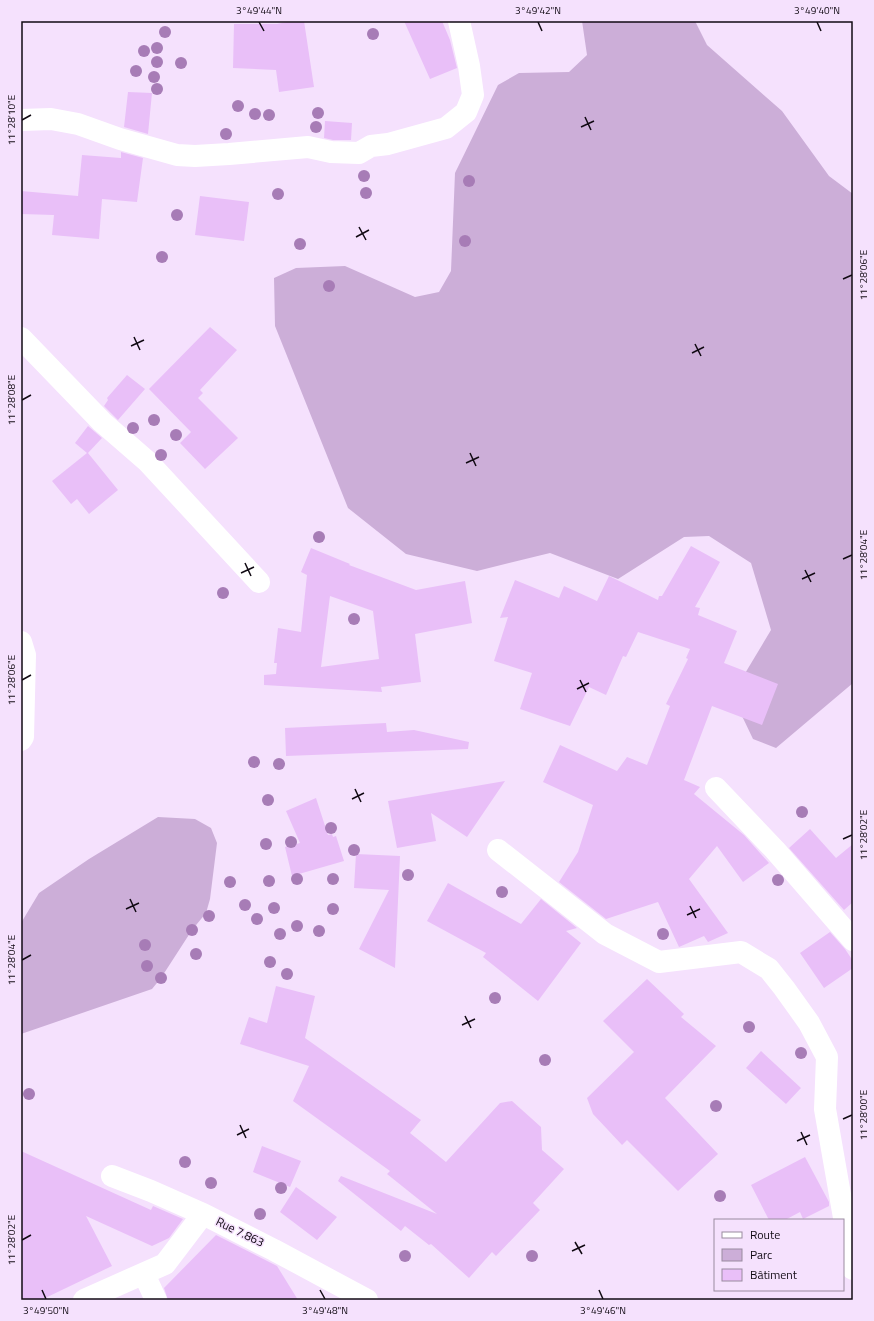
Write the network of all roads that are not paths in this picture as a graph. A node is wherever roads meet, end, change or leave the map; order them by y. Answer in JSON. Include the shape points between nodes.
{"nodes":[{"id":1,"x":459,"y":21,"type":"edge"},
{"id":2,"x":21,"y":120,"type":"edge"},
{"id":3,"x":21,"y":338,"type":"edge"},
{"id":4,"x":259,"y":582,"type":"dead end"},
{"id":5,"x":21,"y":642,"type":"edge"},
{"id":6,"x":21,"y":740,"type":"edge"},
{"id":7,"x":716,"y":788,"type":"dead end"},
{"id":8,"x":498,"y":850,"type":"dead end"},
{"id":9,"x":853,"y":940,"type":"edge"},
{"id":10,"x":112,"y":1176,"type":"dead end"},
{"id":11,"x":203,"y":1214,"type":"junction"},
{"id":12,"x":853,"y":1269,"type":"edge"},
{"id":13,"x":144,"y":1274,"type":"junction"},
{"id":14,"x":84,"y":1300,"type":"edge"},
{"id":15,"x":156,"y":1300,"type":"edge"},
{"id":16,"x":367,"y":1300,"type":"edge"}],
"edges":[{"from":1,"to":2,"type":"street","via":[[473,95],[466,112],[446,128],[388,144],[371,146],[359,153],[331,152],[308,147],[196,156],[176,155],[78,124],[51,119]]},
{"from":3,"to":4,"type":"street","via":[[102,422],[148,462]]},
{"from":5,"to":6,"type":"street","via":[[24,655]]},
{"from":7,"to":9,"type":"street","via":[[775,850]]},
{"from":8,"to":12,"type":"street","via":[[605,934],[659,962],[741,952],[770,969],[809,1023],[827,1057],[826,1109]]},
{"from":10,"to":11,"type":"street"},
{"from":11,"to":13,"type":"street","name":"Rue 7.863","via":[[165,1264]]},
{"from":11,"to":16,"type":"street","name":"Rue 7.863"},
{"from":13,"to":14,"type":"street","name":"Rue 7.863"},
{"from":13,"to":15,"type":"street"}]}
